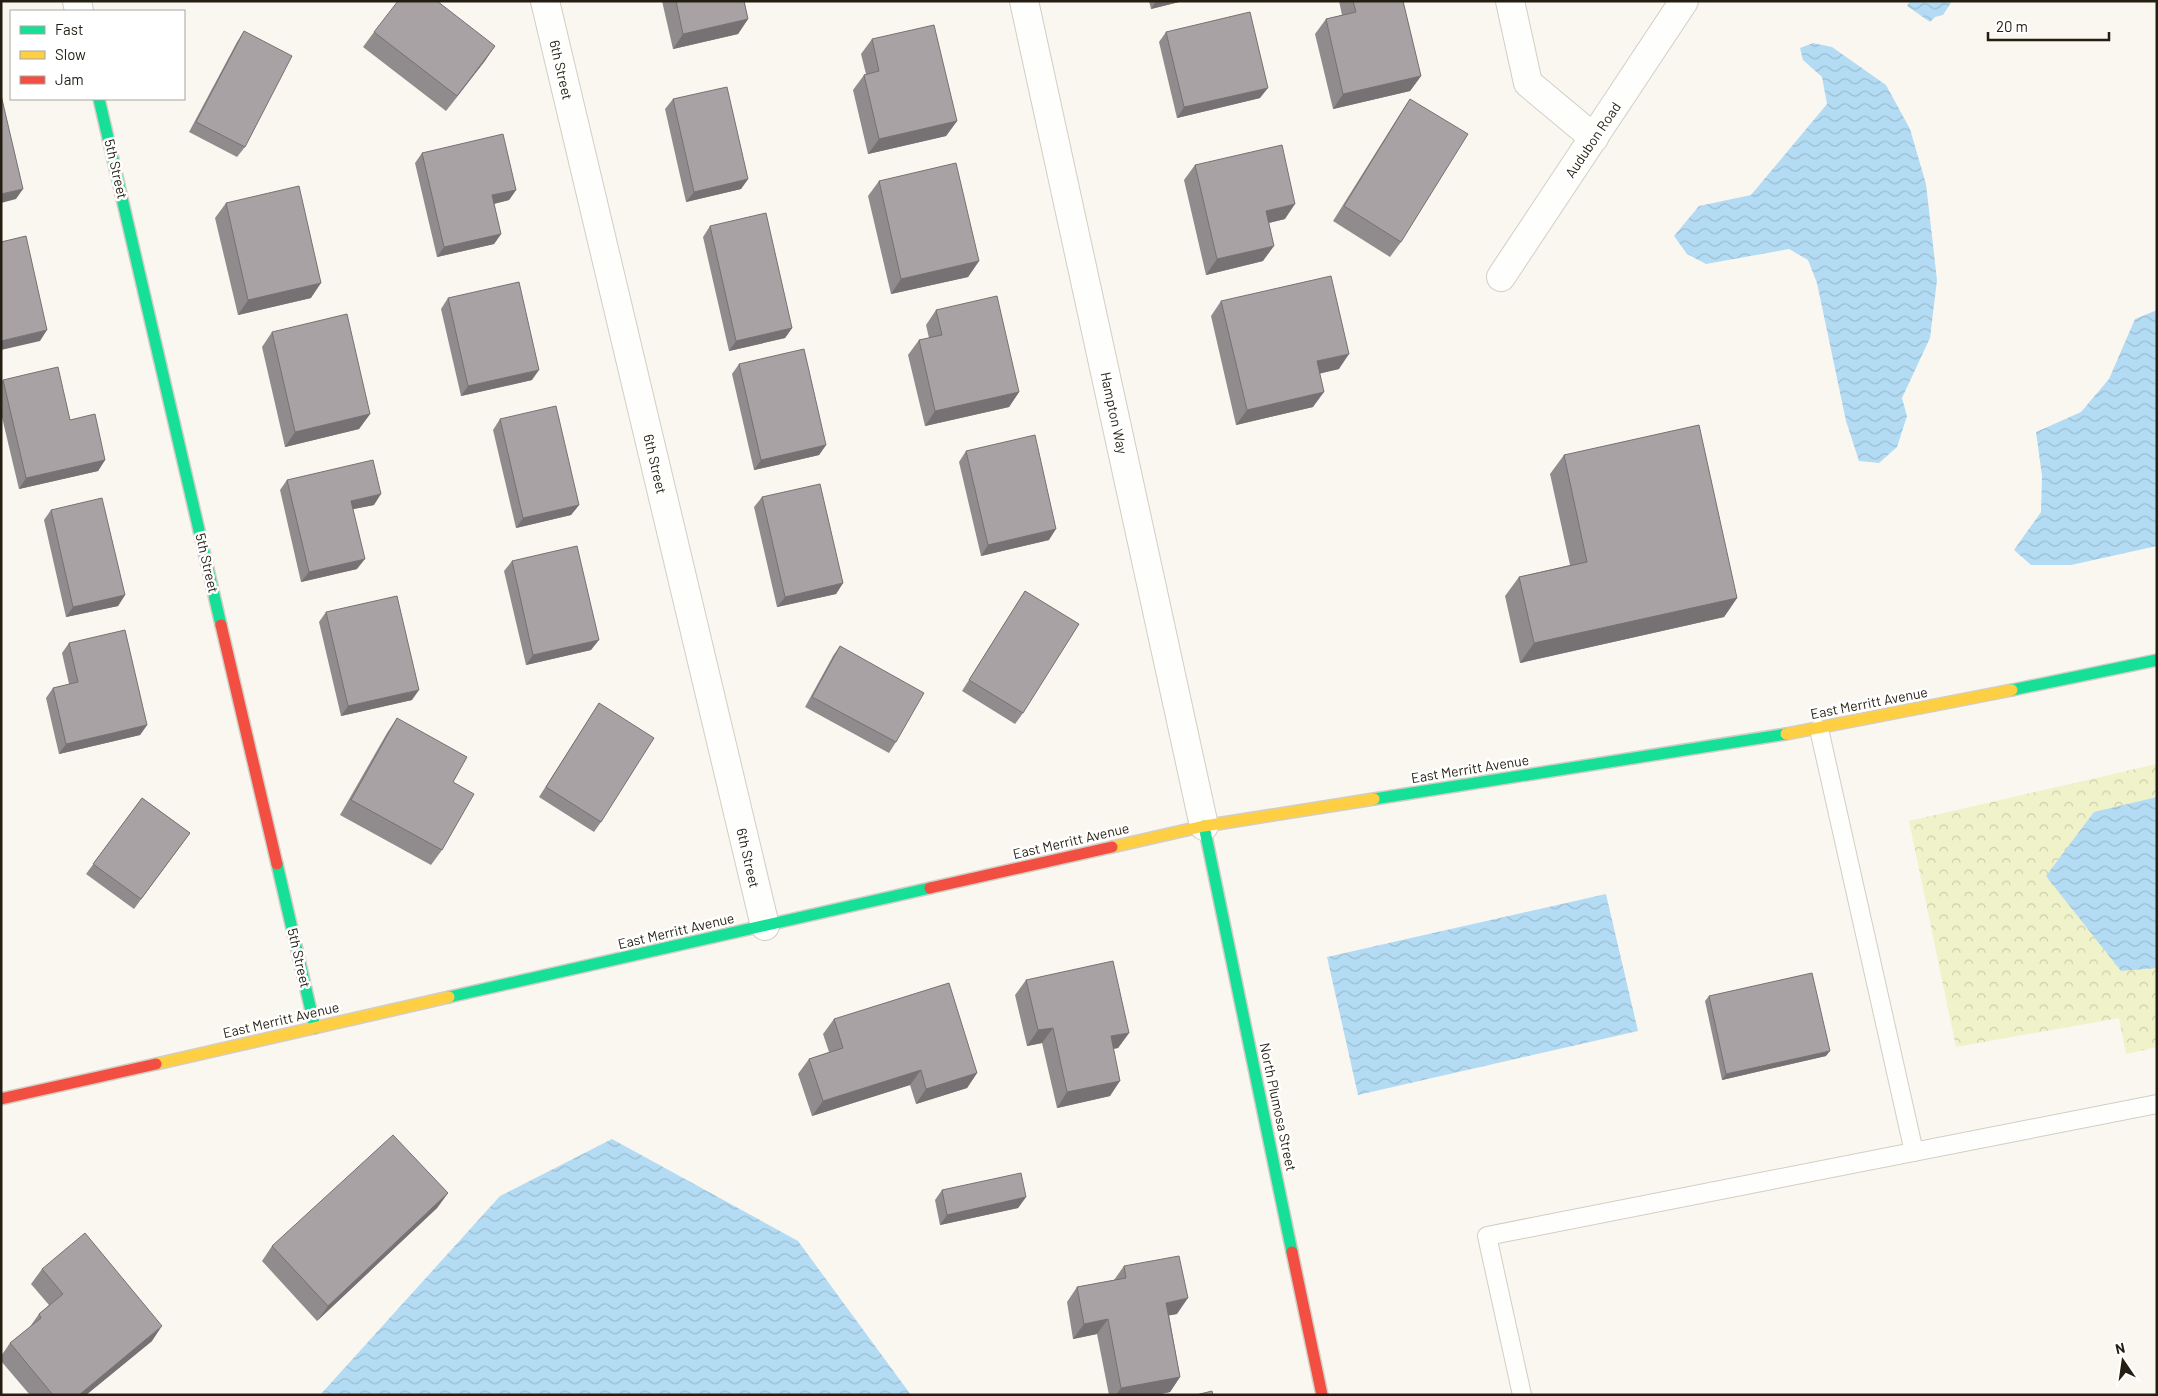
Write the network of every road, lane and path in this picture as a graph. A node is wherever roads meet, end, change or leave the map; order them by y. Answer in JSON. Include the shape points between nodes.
{"nodes":[{"id":1,"x":545,"y":1,"type":"edge"},
{"id":2,"x":1024,"y":1,"type":"edge"},
{"id":3,"x":1510,"y":1,"type":"edge"},
{"id":4,"x":1684,"y":1,"type":"edge"},
{"id":5,"x":99,"y":100,"type":"edge"},
{"id":6,"x":1594,"y":138,"type":"junction"},
{"id":7,"x":1501,"y":277,"type":"dead end"},
{"id":8,"x":2157,"y":660,"type":"edge"},
{"id":9,"x":1819,"y":729,"type":"junction"},
{"id":10,"x":1204,"y":826,"type":"junction"},
{"id":11,"x":765,"y":926,"type":"junction"},
{"id":12,"x":315,"y":1028,"type":"junction"},
{"id":13,"x":1,"y":1099,"type":"edge"},
{"id":14,"x":2157,"y":1104,"type":"edge"},
{"id":15,"x":1914,"y":1152,"type":"junction"},
{"id":16,"x":1322,"y":1395,"type":"edge"},
{"id":17,"x":1522,"y":1395,"type":"edge"}],
"edges":[{"from":1,"to":11,"type":"street","name":"6th Street"},
{"from":2,"to":10,"type":"street","name":"Hampton Way"},
{"from":3,"to":6,"type":"street","via":[[1528,83]]},
{"from":4,"to":6,"type":"street","name":"Audubon Road"},
{"from":5,"to":12,"type":"street","name":"5th Street"},
{"from":6,"to":7,"type":"street","name":"Audubon Road"},
{"from":8,"to":9,"type":"street","name":"East Merritt Avenue"},
{"from":9,"to":10,"type":"street","name":"East Merritt Avenue"},
{"from":9,"to":15,"type":"lane"},
{"from":10,"to":11,"type":"street","name":"East Merritt Avenue"},
{"from":10,"to":16,"type":"street","name":"North Plumosa Street"},
{"from":11,"to":12,"type":"street","name":"East Merritt Avenue"},
{"from":12,"to":13,"type":"street","name":"East Merritt Avenue"},
{"from":14,"to":15,"type":"lane"},
{"from":15,"to":17,"type":"lane","via":[[1487,1236]]}]}
